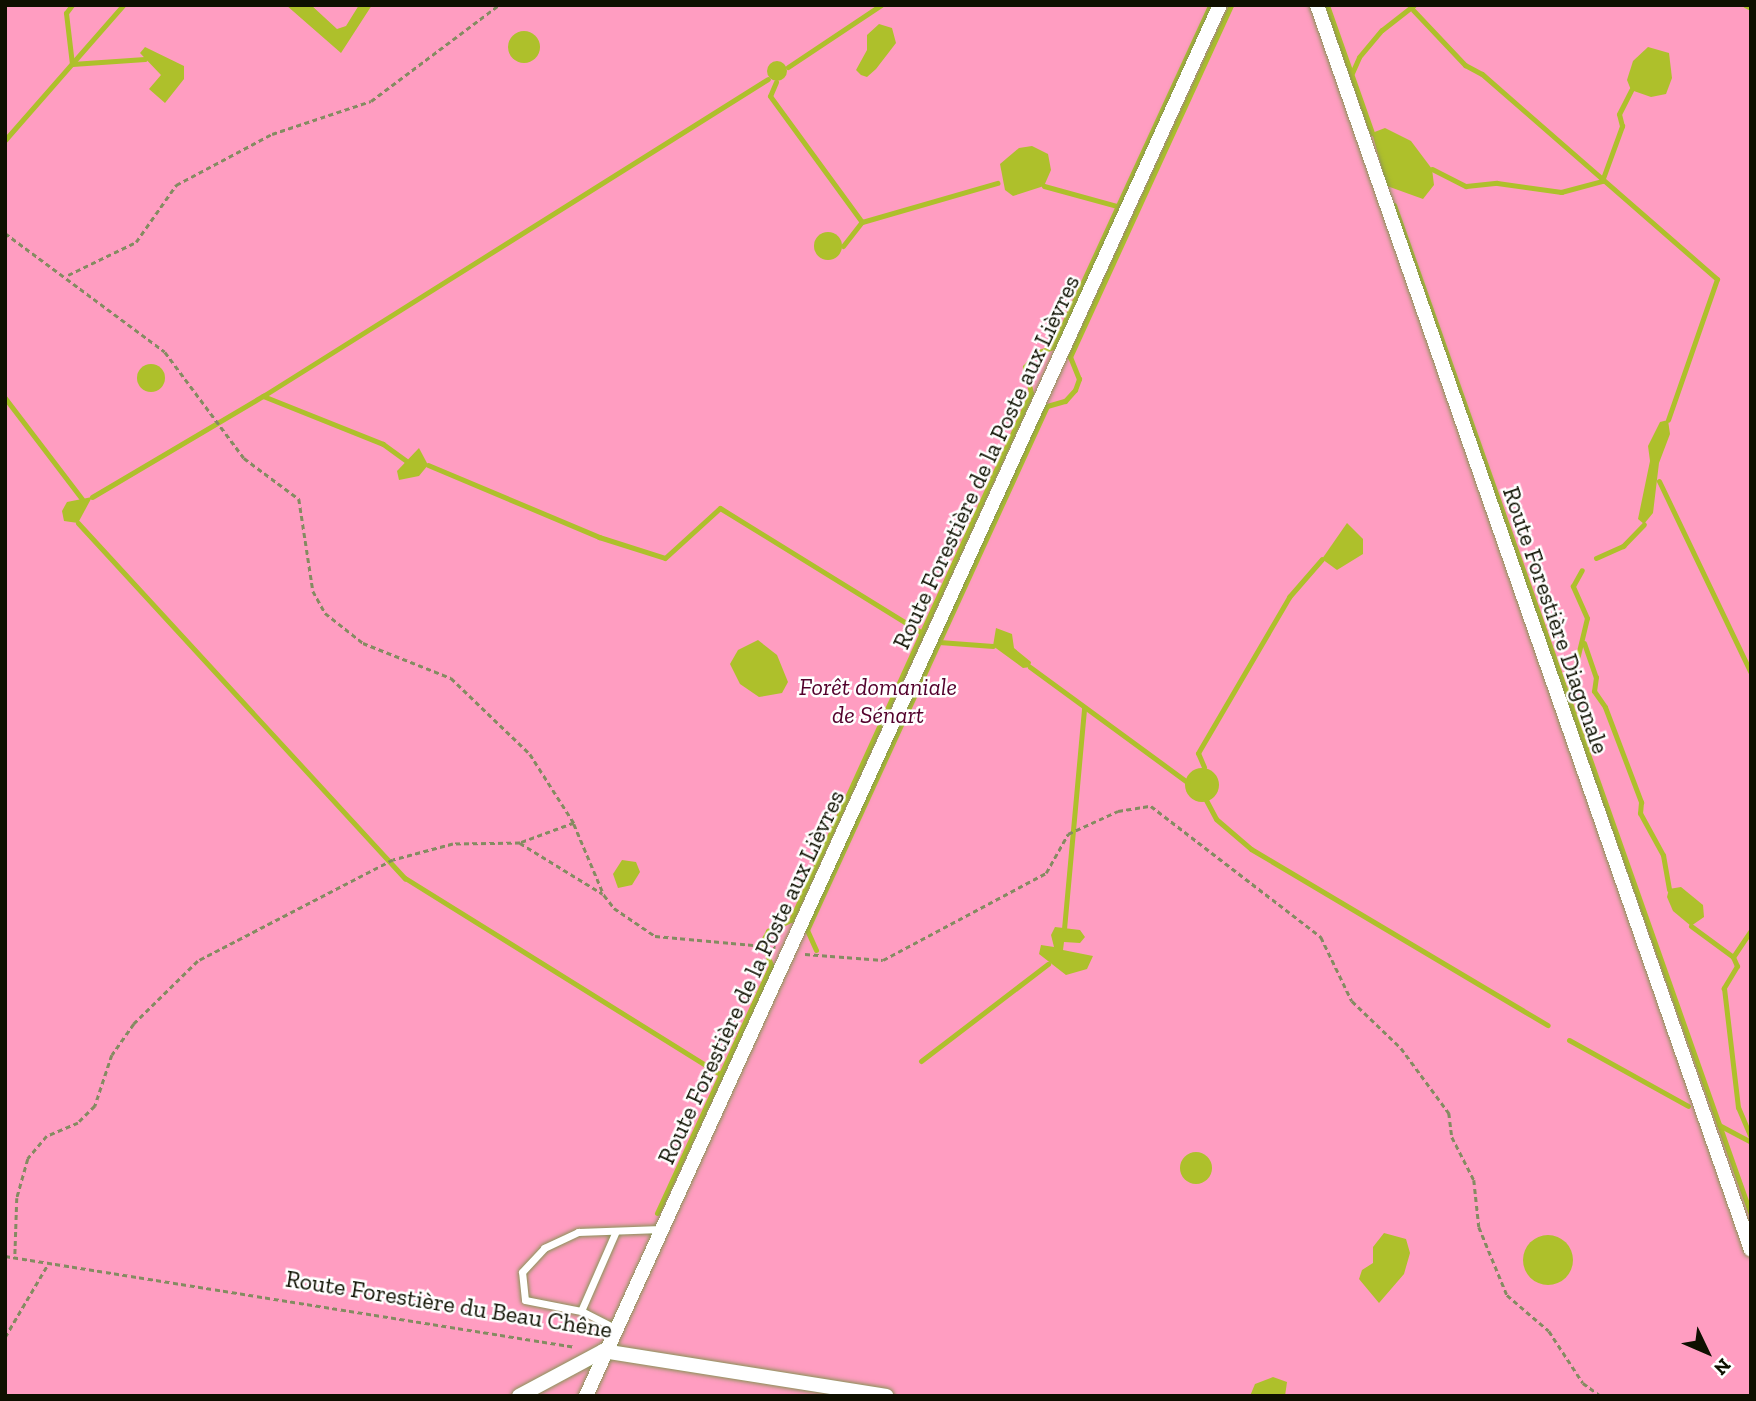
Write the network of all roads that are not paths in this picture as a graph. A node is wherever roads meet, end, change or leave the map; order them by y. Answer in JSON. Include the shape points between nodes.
{"nodes":[{"id":1,"x":1220,"y":5,"type":"edge"},
{"id":2,"x":1317,"y":5,"type":"edge"},
{"id":3,"x":661,"y":1229,"type":"junction"},
{"id":4,"x":616,"y":1231,"type":"junction"},
{"id":5,"x":1751,"y":1250,"type":"edge"},
{"id":6,"x":581,"y":1311,"type":"junction"},
{"id":7,"x":615,"y":1328,"type":"junction"},
{"id":8,"x":603,"y":1351,"type":"junction"},
{"id":9,"x":519,"y":1396,"type":"edge"},
{"id":10,"x":586,"y":1396,"type":"edge"},
{"id":11,"x":886,"y":1396,"type":"edge"}],
"edges":[{"from":1,"to":3,"type":"street","name":"Route Forestière de la Poste aux Lièvres"},
{"from":2,"to":5,"type":"street","name":"Route Forestière Diagonale"},
{"from":3,"to":4,"type":"lane"},
{"from":3,"to":7,"type":"street","name":"Route Forestière de la Poste aux Lièvres"},
{"from":4,"to":6,"type":"lane"},
{"from":4,"to":6,"type":"lane","via":[[578,1232],[544,1248],[522,1272],[525,1300]]},
{"from":6,"to":7,"type":"lane"},
{"from":7,"to":8,"type":"street","name":"Route Forestière de la Poste aux Lièvres"},
{"from":8,"to":9,"type":"street"},
{"from":8,"to":10,"type":"street","name":"Route Forestière de la Poste aux Lièvres"},
{"from":8,"to":11,"type":"street","name":"Route Forestière du Beau Chêne"}]}
